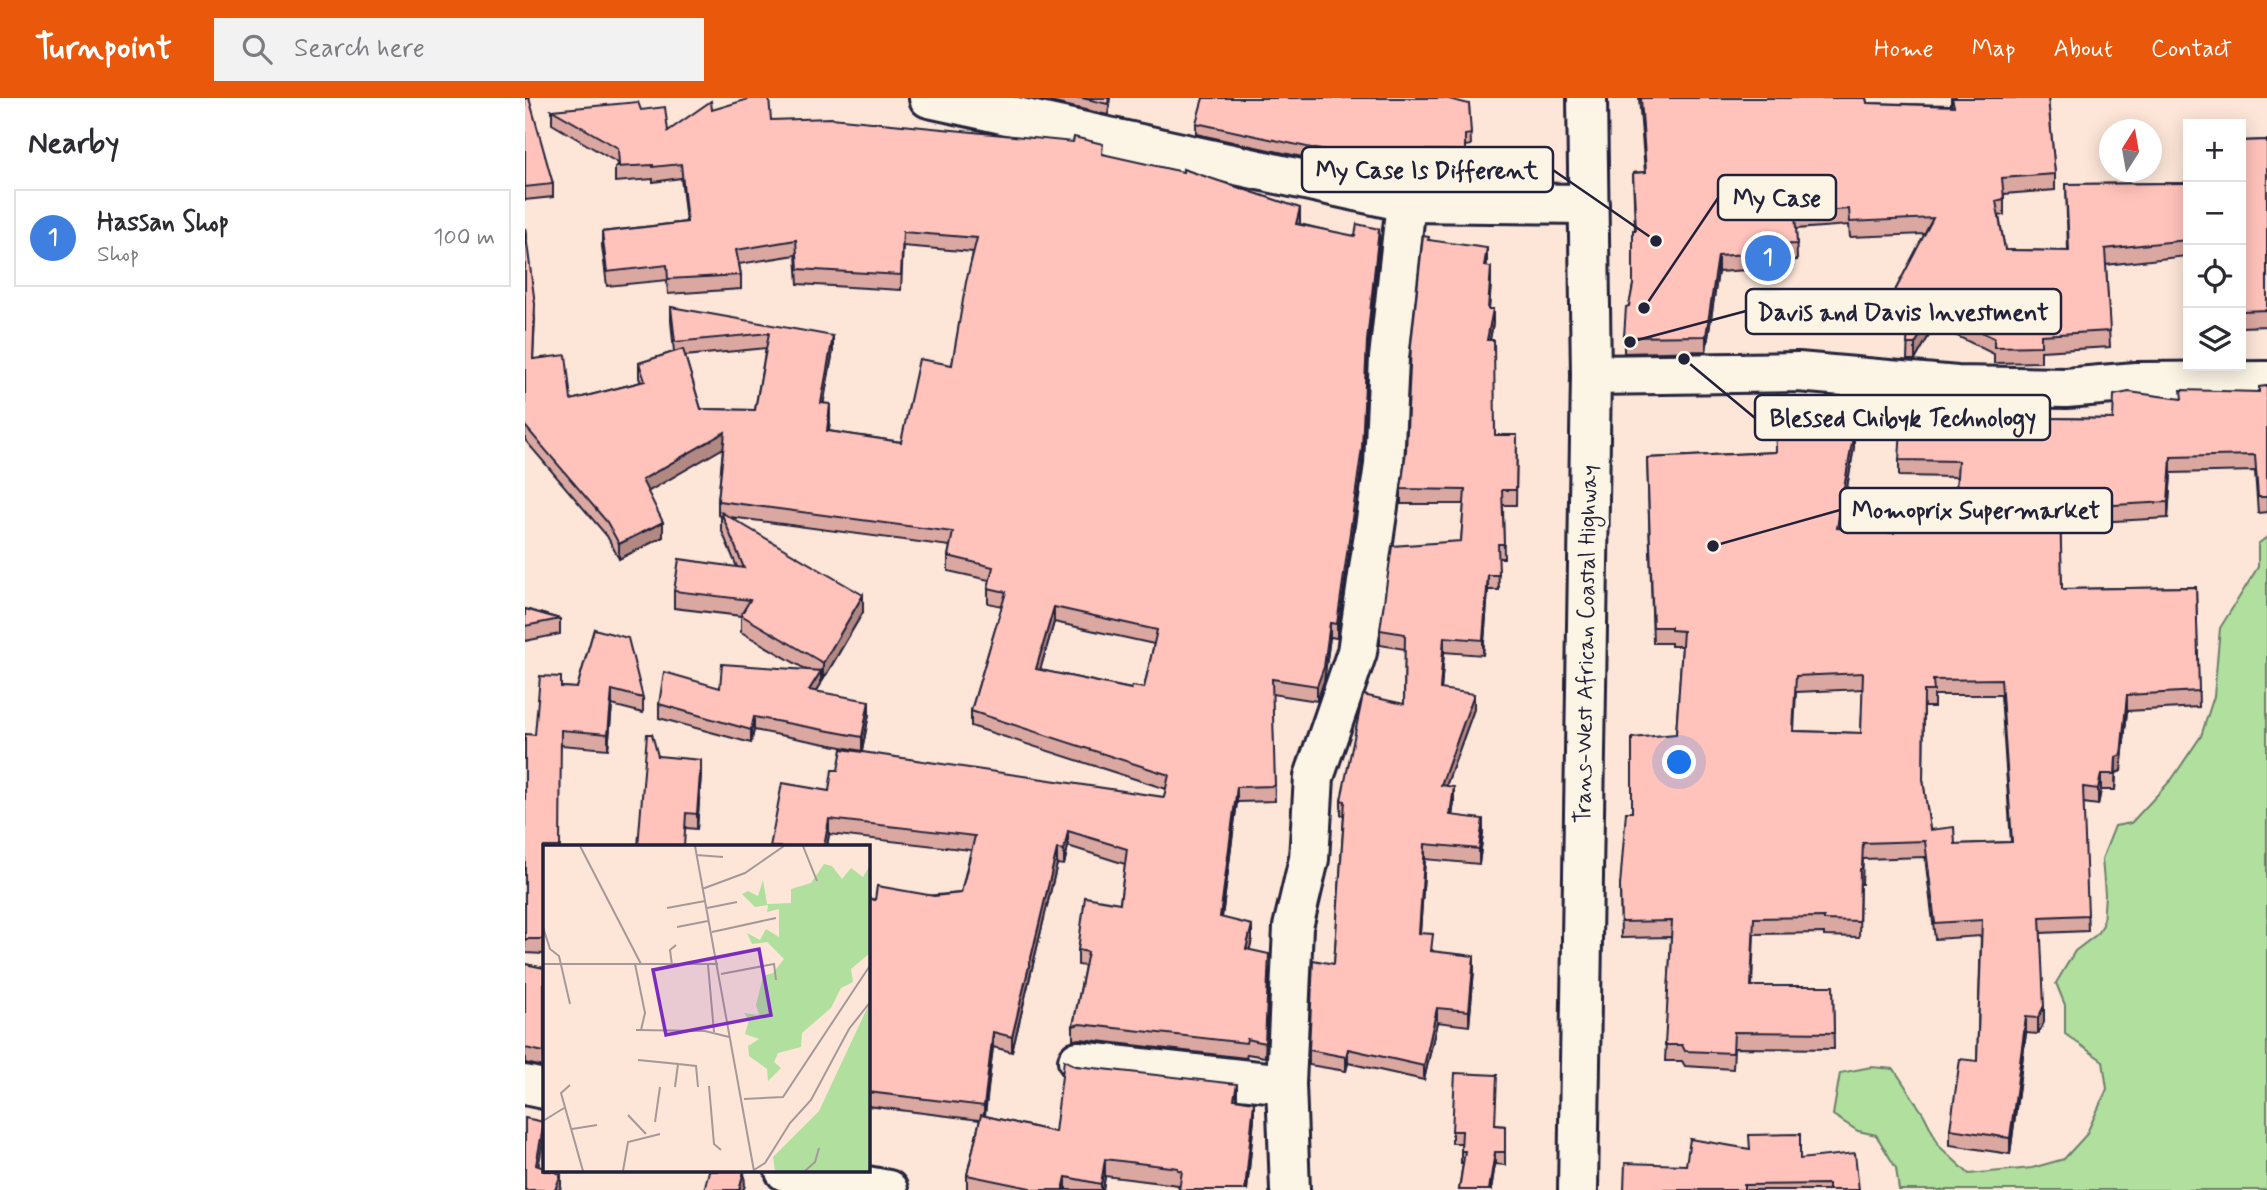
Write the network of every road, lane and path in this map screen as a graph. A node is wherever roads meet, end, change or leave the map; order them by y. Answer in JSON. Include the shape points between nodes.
{"nodes":[{"id":1,"x":929,"y":98,"type":"edge"},
{"id":2,"x":1587,"y":98,"type":"edge"},
{"id":3,"x":1406,"y":202,"type":"junction"},
{"id":4,"x":1589,"y":204,"type":"junction"},
{"id":5,"x":1591,"y":375,"type":"junction"},
{"id":6,"x":2267,"y":381,"type":"edge"},
{"id":7,"x":1078,"y":1061,"type":"dead end"},
{"id":8,"x":1286,"y":1084,"type":"junction"},
{"id":9,"x":525,"y":1085,"type":"edge"},
{"id":10,"x":543,"y":1089,"type":"edge"},
{"id":11,"x":790,"y":1172,"type":"edge"},
{"id":12,"x":888,"y":1190,"type":"edge"},
{"id":13,"x":1290,"y":1190,"type":"edge"},
{"id":14,"x":1578,"y":1190,"type":"edge"}],
"edges":[{"from":1,"to":3,"type":"main road"},
{"from":2,"to":4,"type":"main road","name":"Trans-West African Coastal Highway"},
{"from":3,"to":4,"type":"main road"},
{"from":3,"to":8,"type":"main road","via":[[1389,358],[1384,465],[1357,652],[1314,776],[1309,859],[1293,927]]},
{"from":4,"to":5,"type":"main road","name":"Trans-West African Coastal Highway"},
{"from":5,"to":6,"type":"main road","via":[[1798,372],[1957,386],[2066,388],[2136,382]]},
{"from":5,"to":14,"type":"main road","name":"Trans-West African Coastal Highway"},
{"from":7,"to":8,"type":"main road"},
{"from":8,"to":13,"type":"main road"},
{"from":9,"to":10,"type":"main road"},
{"from":11,"to":12,"type":"main road"}]}
